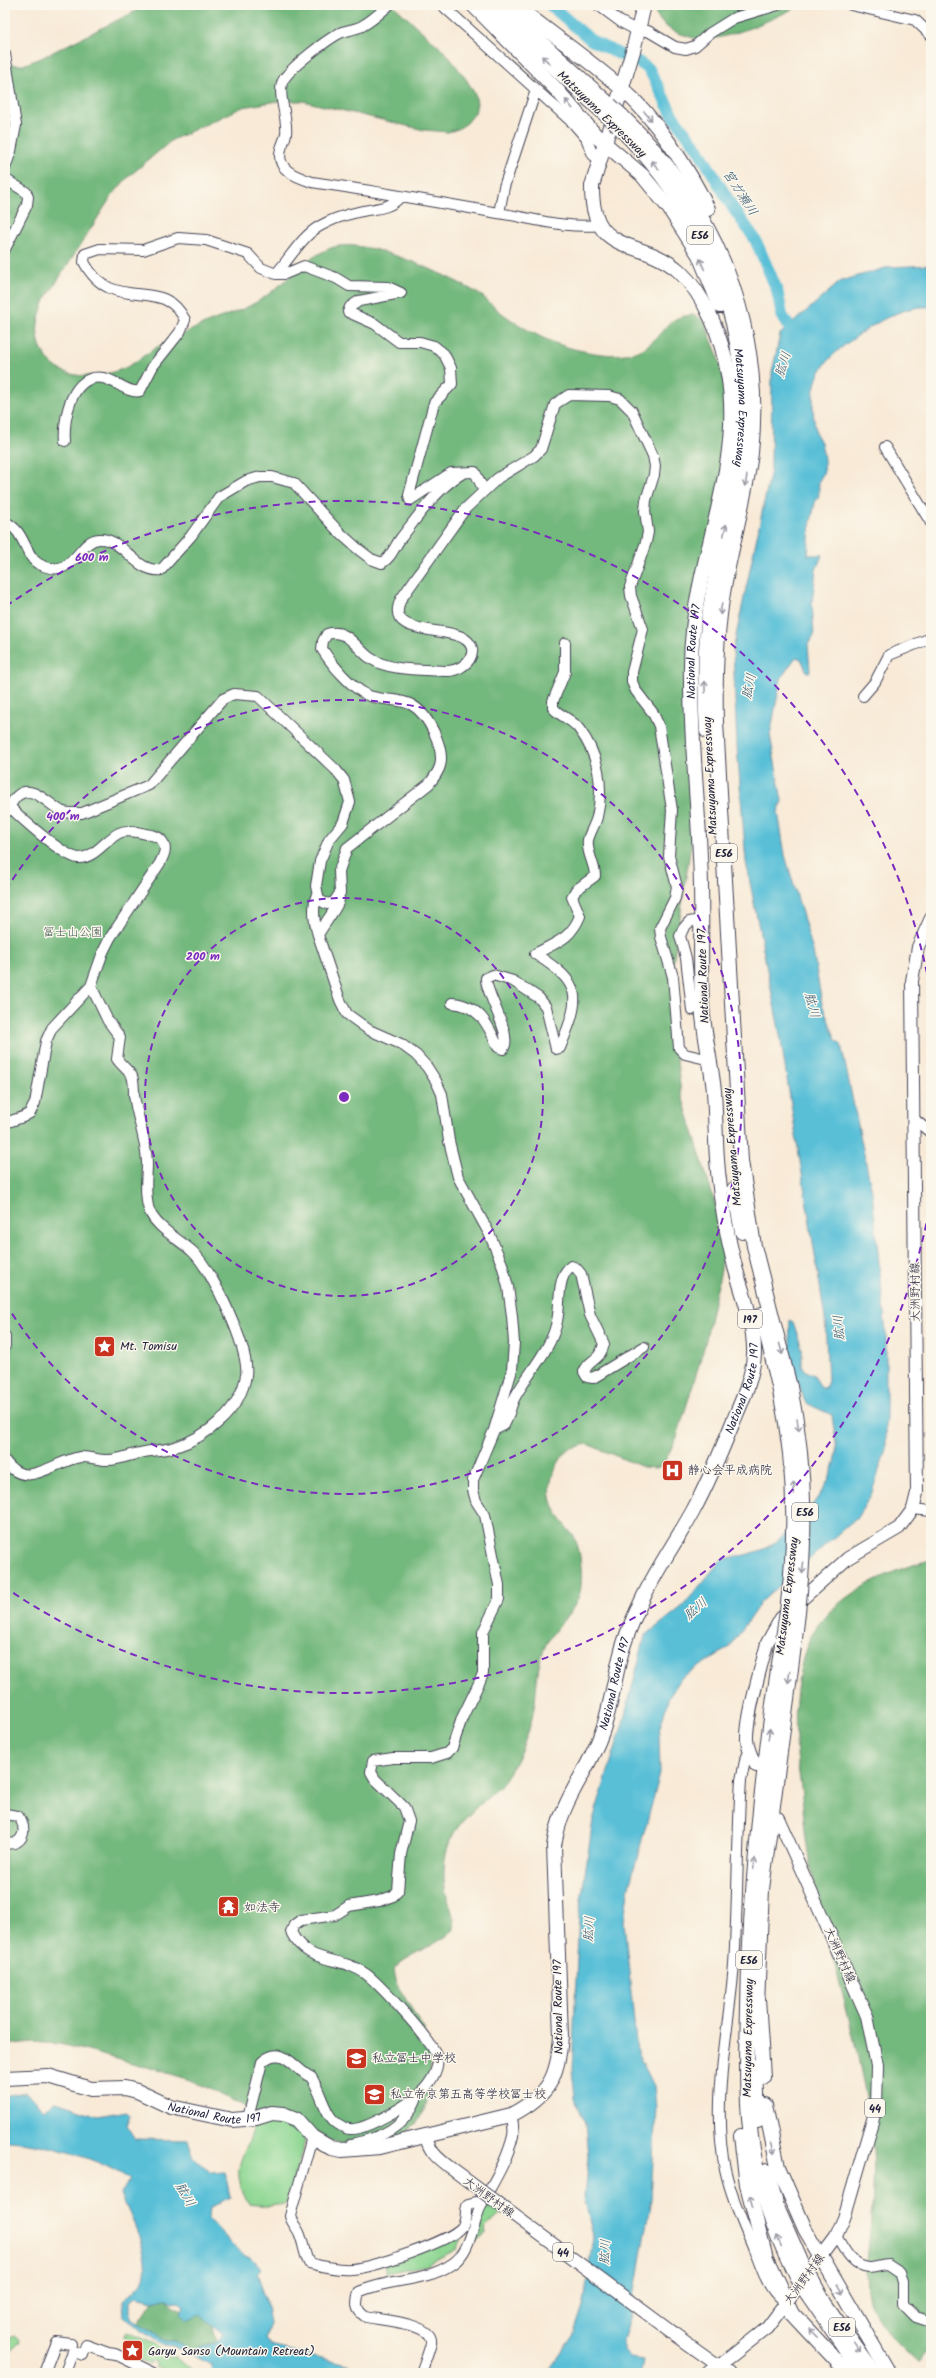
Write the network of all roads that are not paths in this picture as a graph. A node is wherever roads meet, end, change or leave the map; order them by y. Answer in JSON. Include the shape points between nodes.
{"nodes":[{"id":1,"x":389,"y":5,"type":"edge"},
{"id":2,"x":442,"y":5,"type":"edge"},
{"id":3,"x":473,"y":5,"type":"edge"},
{"id":4,"x":486,"y":5,"type":"edge"},
{"id":5,"x":500,"y":5,"type":"edge"},
{"id":6,"x":515,"y":5,"type":"edge"},
{"id":7,"x":598,"y":5,"type":"edge"},
{"id":8,"x":644,"y":5,"type":"edge"},
{"id":9,"x":778,"y":5,"type":"edge"},
{"id":10,"x":851,"y":5,"type":"edge"},
{"id":11,"x":879,"y":8,"type":"edge"},
{"id":12,"x":638,"y":31,"type":"junction"},
{"id":13,"x":931,"y":35,"type":"edge"},
{"id":14,"x":5,"y":54,"type":"edge"},
{"id":15,"x":621,"y":88,"type":"junction"},
{"id":16,"x":536,"y":90,"type":"junction"},
{"id":17,"x":608,"y":110,"type":"junction"},
{"id":18,"x":620,"y":121,"type":"junction"},
{"id":19,"x":604,"y":143,"type":"junction"},
{"id":20,"x":599,"y":159,"type":"junction"},
{"id":21,"x":5,"y":168,"type":"edge"},
{"id":22,"x":5,"y":179,"type":"edge"},
{"id":23,"x":400,"y":197,"type":"junction"},
{"id":24,"x":499,"y":213,"type":"junction"},
{"id":25,"x":600,"y":225,"type":"junction"},
{"id":26,"x":5,"y":249,"type":"edge"},
{"id":27,"x":276,"y":274,"type":"junction"},
{"id":28,"x":742,"y":318,"type":"junction"},
{"id":29,"x":740,"y":366,"type":"junction"},
{"id":30,"x":65,"y":441,"type":"dead end"},
{"id":31,"x":885,"y":447,"type":"dead end"},
{"id":32,"x":467,"y":471,"type":"junction"},
{"id":33,"x":484,"y":491,"type":"junction"},
{"id":34,"x":5,"y":522,"type":"edge"},
{"id":35,"x":931,"y":523,"type":"edge"},
{"id":36,"x":931,"y":638,"type":"edge"},
{"id":37,"x":565,"y":643,"type":"dead end"},
{"id":38,"x":863,"y":696,"type":"dead end"},
{"id":39,"x":7,"y":811,"type":"edge"},
{"id":40,"x":317,"y":894,"type":"junction"},
{"id":41,"x":339,"y":898,"type":"junction"},
{"id":42,"x":931,"y":918,"type":"edge"},
{"id":43,"x":701,"y":920,"type":"junction"},
{"id":44,"x":318,"y":935,"type":"junction"},
{"id":45,"x":91,"y":986,"type":"junction"},
{"id":46,"x":452,"y":1003,"type":"dead end"},
{"id":47,"x":692,"y":1010,"type":"dead end"},
{"id":48,"x":710,"y":1060,"type":"junction"},
{"id":49,"x":914,"y":1119,"type":"junction"},
{"id":50,"x":5,"y":1122,"type":"edge"},
{"id":51,"x":931,"y":1133,"type":"edge"},
{"id":52,"x":5,"y":1336,"type":"edge"},
{"id":53,"x":5,"y":1346,"type":"edge"},
{"id":54,"x":644,"y":1347,"type":"dead end"},
{"id":55,"x":785,"y":1389,"type":"junction"},
{"id":56,"x":494,"y":1430,"type":"junction"},
{"id":57,"x":5,"y":1461,"type":"edge"},
{"id":58,"x":913,"y":1509,"type":"junction"},
{"id":59,"x":931,"y":1511,"type":"edge"},
{"id":60,"x":749,"y":1752,"type":"junction"},
{"id":61,"x":756,"y":1766,"type":"dead end"},
{"id":62,"x":5,"y":1814,"type":"edge"},
{"id":63,"x":778,"y":1818,"type":"dead end"},
{"id":64,"x":5,"y":1843,"type":"edge"},
{"id":65,"x":753,"y":2000,"type":"junction"},
{"id":66,"x":5,"y":2078,"type":"edge"},
{"id":67,"x":417,"y":2097,"type":"junction"},
{"id":68,"x":512,"y":2115,"type":"junction"},
{"id":69,"x":248,"y":2118,"type":"junction"},
{"id":70,"x":426,"y":2136,"type":"junction"},
{"id":71,"x":312,"y":2137,"type":"junction"},
{"id":72,"x":330,"y":2148,"type":"junction"},
{"id":73,"x":482,"y":2204,"type":"junction"},
{"id":74,"x":836,"y":2236,"type":"junction"},
{"id":75,"x":820,"y":2256,"type":"junction"},
{"id":76,"x":808,"y":2285,"type":"junction"},
{"id":77,"x":787,"y":2303,"type":"junction"},
{"id":78,"x":931,"y":2322,"type":"edge"},
{"id":79,"x":71,"y":2344,"type":"dead end"},
{"id":80,"x":719,"y":2371,"type":"edge"},
{"id":81,"x":44,"y":2373,"type":"edge"},
{"id":82,"x":65,"y":2373,"type":"edge"},
{"id":83,"x":154,"y":2373,"type":"edge"},
{"id":84,"x":421,"y":2373,"type":"edge"},
{"id":85,"x":848,"y":2373,"type":"edge"},
{"id":86,"x":862,"y":2373,"type":"edge"},
{"id":87,"x":874,"y":2373,"type":"edge"},
{"id":88,"x":889,"y":2373,"type":"edge"}],
"edges":[{"from":1,"to":23,"type":"street","via":[[376,18],[361,27],[332,38],[287,74],[282,82],[281,92],[287,126],[281,158],[283,167],[293,176],[312,182]]},
{"from":2,"to":16,"type":"street"},
{"from":19,"to":3,"type":"highway","one_way":true,"via":[[525,55]]},
{"from":17,"to":4,"type":"highway","name":"Matsuyama Expressway","number":"E56","one_way":true},
{"from":5,"to":17,"type":"highway","name":"Matsuyama Expressway","number":"E56"},
{"from":6,"to":15,"type":"highway"},
{"from":7,"to":12,"type":"street"},
{"from":8,"to":12,"type":"highway","name":"National Route 197","number":"197"},
{"from":9,"to":12,"type":"street","via":[[734,18],[695,46],[686,49],[676,47],[648,31]]},
{"from":10,"to":11,"type":"street"},
{"from":11,"to":13,"type":"street","via":[[915,20]]},
{"from":12,"to":15,"type":"highway","name":"National Route 197","number":"197"},
{"from":14,"to":21,"type":"street","via":[[16,125]]},
{"from":15,"to":19,"type":"highway","name":"National Route 197","number":"197"},
{"from":15,"to":28,"type":"highway","one_way":true,"via":[[652,121],[704,201],[731,264]]},
{"from":16,"to":20,"type":"street","via":[[573,123],[586,138],[593,155]]},
{"from":16,"to":24,"type":"street","via":[[504,187]]},
{"from":17,"to":18,"type":"highway","name":"Matsuyama Expressway","number":"E56","bridge":true},
{"from":18,"to":28,"type":"highway","name":"Matsuyama Expressway","number":"E56","via":[[663,159],[695,204],[721,256]]},
{"from":29,"to":18,"type":"highway","name":"Matsuyama Expressway","number":"E56","one_way":true,"via":[[722,285],[698,230],[672,187]]},
{"from":19,"to":20,"type":"highway","name":"National Route 197","number":"197"},
{"from":29,"to":19,"type":"highway","one_way":true,"via":[[725,317],[699,255],[687,234],[642,175]]},
{"from":20,"to":25,"type":"highway","name":"National Route 197","number":"197","via":[[592,186],[592,199],[594,215]]},
{"from":22,"to":26,"type":"street","via":[[26,192],[28,197],[27,205]]},
{"from":23,"to":24,"type":"street"},
{"from":23,"to":27,"type":"street","via":[[386,207],[352,213],[320,226],[308,234]]},
{"from":24,"to":25,"type":"street","via":[[544,222]]},
{"from":25,"to":43,"type":"highway","name":"National Route 197","number":"197","via":[[621,244],[664,260],[679,271],[692,286],[720,339],[729,377],[730,417],[726,468],[693,626],[691,704],[702,888]]},
{"from":27,"to":30,"type":"street","via":[[261,268],[248,254],[206,240],[178,238],[143,250],[100,249],[85,254],[84,262],[97,281],[126,294],[152,295],[169,300],[179,308],[185,320],[180,332],[153,366],[140,390],[131,391],[118,382],[95,378],[87,381],[75,393],[67,411]]},
{"from":27,"to":32,"type":"street","via":[[285,274],[304,266],[336,278],[349,286],[388,287],[401,293],[359,301],[350,307],[348,312],[375,324],[399,342],[420,342],[434,346],[444,354],[452,368],[452,384],[434,403],[409,495],[410,500],[451,473]]},
{"from":28,"to":55,"type":"highway","name":"Matsuyama Expressway","number":"E56","one_way":true,"via":[[751,377],[753,425],[745,490],[718,625],[716,722],[741,1161],[754,1246]]},
{"from":55,"to":29,"type":"highway","name":"Matsuyama Expressway","number":"E56","one_way":true,"via":[[745,1249],[731,1161],[705,690],[708,625],[740,454]]},
{"from":31,"to":35,"type":"street"},
{"from":32,"to":33,"type":"street","via":[[475,472]]},
{"from":32,"to":34,"type":"street","via":[[454,478],[429,502],[399,540],[387,560],[382,562],[371,560],[339,532],[294,483],[272,477],[246,481],[219,497],[191,536],[161,570],[154,571],[141,565],[114,543],[99,539],[92,541],[64,567],[55,569],[39,564],[32,558],[16,529]]},
{"from":33,"to":41,"type":"street","via":[[455,520],[398,606],[402,620],[408,625],[456,634],[467,639],[472,649],[470,660],[464,667],[458,671],[448,671],[392,666],[369,657],[342,634],[327,634],[323,641],[322,649],[326,656],[355,686],[367,694],[410,704],[422,712],[434,731],[441,758],[436,776],[428,784],[347,848],[339,871]]},
{"from":33,"to":48,"type":"street","via":[[498,478],[541,449],[555,404],[569,395],[609,396],[620,399],[632,411],[653,456],[654,475],[645,511],[648,532],[630,587],[643,629],[632,672],[632,682],[659,726],[672,810],[668,844],[677,887],[661,932],[673,977],[679,1048],[685,1054]]},
{"from":36,"to":38,"type":"street","via":[[889,655],[875,682]]},
{"from":37,"to":46,"type":"street","via":[[565,672],[553,708],[558,715],[569,718],[580,729],[591,750],[600,778],[597,818],[588,841],[588,852],[595,865],[595,876],[576,890],[572,897],[580,916],[566,939],[535,954],[570,982],[575,1006],[571,1024],[560,1048],[556,1049],[546,1007],[539,998],[513,981],[493,974],[486,978],[486,985],[497,1008],[505,1041],[502,1049],[482,1017],[472,1007]]},
{"from":39,"to":40,"type":"street","via":[[16,797],[29,792],[38,794],[61,811],[71,814],[82,813],[144,789],[223,699],[234,694],[258,696],[336,770],[344,780],[348,792],[350,802],[347,814],[324,849],[320,861]]},
{"from":39,"to":45,"type":"street","via":[[66,854],[78,858],[89,856],[120,833],[133,831],[156,836],[165,846],[165,854],[160,864],[103,952]]},
{"from":40,"to":41,"type":"street","via":[[320,900],[327,904]]},
{"from":40,"to":44,"type":"street","via":[[314,900],[314,923]]},
{"from":41,"to":44,"type":"street","via":[[337,906],[327,917]]},
{"from":42,"to":49,"type":"main road","name":"大洲野村線","via":[[918,947],[912,981]]},
{"from":43,"to":47,"type":"street","via":[[689,922],[682,929],[680,936],[686,958]]},
{"from":43,"to":48,"type":"highway","name":"National Route 197","number":"197","via":[[702,1007]]},
{"from":44,"to":56,"type":"street","via":[[347,1014],[369,1030],[401,1044],[416,1055],[427,1067],[442,1094],[449,1141],[458,1177],[489,1233],[508,1287],[514,1343],[512,1370]]},
{"from":45,"to":50,"type":"street","via":[[52,1028],[46,1041],[30,1113]]},
{"from":45,"to":57,"type":"street","via":[[108,1022],[120,1037],[117,1060],[132,1077],[136,1113],[145,1148],[146,1190],[150,1211],[156,1221],[206,1266],[236,1329],[244,1352],[246,1375],[241,1392],[232,1408],[203,1434],[176,1447],[110,1460],[82,1457],[26,1476],[16,1473]]},
{"from":48,"to":68,"type":"highway","name":"National Route 197","number":"197","via":[[719,1179],[736,1268],[752,1325],[754,1356],[749,1379],[695,1507],[646,1592],[630,1626],[598,1744],[565,1803],[557,1823],[554,1846],[559,2059],[554,2076],[543,2094],[531,2105]]},
{"from":49,"to":51,"type":"street"},
{"from":49,"to":58,"type":"main road","name":"大洲野村線","via":[[917,1493]]},
{"from":52,"to":53,"type":"street"},
{"from":54,"to":56,"type":"street","via":[[593,1378],[586,1377],[586,1365],[598,1358],[604,1344],[590,1315],[581,1274],[571,1266],[566,1270],[562,1280],[553,1335],[514,1399],[504,1425]]},
{"from":55,"to":65,"type":"highway","name":"Matsuyama Expressway","number":"E56","bridge":true,"via":[[801,1444],[805,1503],[804,1558],[789,1638],[762,1889]]},
{"from":56,"to":67,"type":"street","via":[[473,1480],[476,1501],[485,1515],[499,1585],[499,1599],[483,1632],[483,1673],[462,1718],[452,1748],[446,1753],[431,1758],[373,1761],[371,1772],[375,1779],[404,1807],[409,1821],[401,1854],[398,1891],[394,1896],[379,1901],[349,1906],[335,1915],[301,1920],[294,1924],[291,1932],[296,1941],[308,1951],[323,1959],[365,1973],[414,2024],[437,2057],[433,2076]]},
{"from":58,"to":59,"type":"street"},
{"from":58,"to":60,"type":"main road","name":"大洲野村線","via":[[900,1528],[848,1558],[776,1624],[767,1643],[749,1723]]},
{"from":60,"to":61,"type":"main road","name":"大洲野村線"},
{"from":60,"to":77,"type":"street","via":[[741,1780],[734,1963],[723,2050],[721,2134],[725,2168],[732,2194],[776,2295]]},
{"from":62,"to":64,"type":"street","via":[[18,1816],[24,1822],[25,1832],[20,1840],[11,1844]]},
{"from":63,"to":74,"type":"main road","name":"大洲野村線","number":"44","via":[[867,2016],[877,2066],[876,2108],[844,2218]]},
{"from":65,"to":75,"type":"highway","one_way":true,"via":[[769,2134],[778,2167],[805,2229]]},
{"from":65,"to":76,"type":"highway","name":"Matsuyama Expressway","number":"E56","bridge":true,"via":[[762,2149],[777,2208],[800,2271]]},
{"from":77,"to":65,"type":"highway","one_way":true,"via":[[766,2258],[747,2185],[741,2134],[742,2044]]},
{"from":66,"to":69,"type":"highway","name":"National Route 197","number":"197","via":[[48,2076],[91,2089],[124,2088],[137,2091],[171,2107],[232,2120]]},
{"from":67,"to":69,"type":"street","via":[[377,2121],[350,2129],[338,2124],[331,2117],[311,2077],[302,2074],[295,2063],[277,2056],[268,2057],[262,2062]]},
{"from":67,"to":72,"type":"street","via":[[413,2109],[388,2133],[362,2142]]},
{"from":68,"to":70,"type":"highway","name":"National Route 197","number":"197"},
{"from":68,"to":73,"type":"street","via":[[513,2136],[506,2157]]},
{"from":69,"to":71,"type":"highway","name":"National Route 197","number":"197","via":[[272,2113],[283,2114],[296,2119]]},
{"from":70,"to":72,"type":"highway","name":"National Route 197","number":"197","via":[[359,2150]]},
{"from":70,"to":80,"type":"main road","name":"大洲野村線","number":"44","bridge":true,"via":[[434,2156],[673,2333]]},
{"from":71,"to":72,"type":"highway","name":"National Route 197","number":"197"},
{"from":71,"to":73,"type":"street","via":[[290,2216],[301,2236],[309,2263],[352,2269],[390,2260],[461,2228],[468,2204]]},
{"from":73,"to":84,"type":"street","via":[[465,2249],[452,2264],[427,2276],[370,2287],[359,2292],[356,2304],[359,2312],[366,2317],[421,2327],[430,2336],[431,2343]]},
{"from":74,"to":75,"type":"main road","name":"大洲野村線","number":"44"},
{"from":74,"to":78,"type":"street","via":[[852,2261],[870,2268],[888,2265],[900,2273],[903,2283],[903,2304],[916,2317]]},
{"from":75,"to":77,"type":"main road","name":"大洲野村線","number":"44"},
{"from":75,"to":88,"type":"highway","one_way":true},
{"from":76,"to":86,"type":"highway","name":"Matsuyama Expressway","number":"E56"},
{"from":76,"to":87,"type":"highway","name":"Matsuyama Expressway","number":"E56","one_way":true,"via":[[825,2304]]},
{"from":77,"to":80,"type":"main road","name":"大洲野村線","number":"44","via":[[767,2328]]},
{"from":85,"to":77,"type":"highway","one_way":true,"via":[[792,2313]]},
{"from":79,"to":81,"type":"street","via":[[56,2342]]},
{"from":82,"to":83,"type":"street","via":[[73,2351],[82,2355],[86,2345],[115,2354]]}]}
